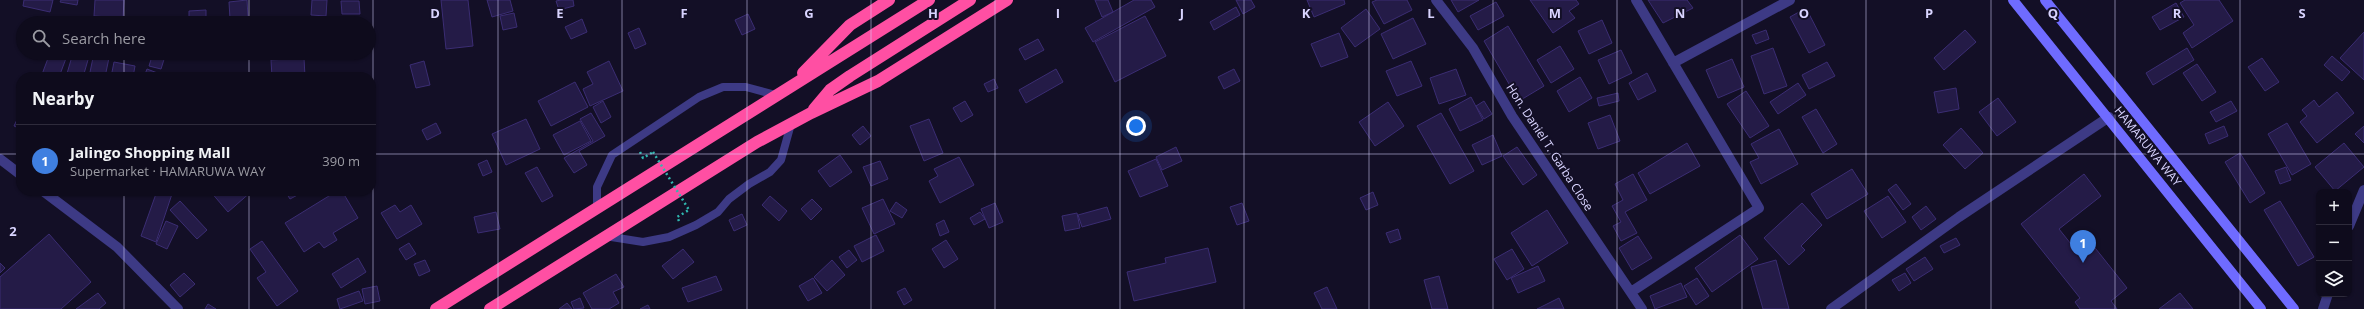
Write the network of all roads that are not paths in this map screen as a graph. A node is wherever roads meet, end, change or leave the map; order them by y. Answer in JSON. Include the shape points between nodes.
{"nodes":[{"id":1,"x":889,"y":0,"type":"edge"},
{"id":2,"x":929,"y":0,"type":"edge"},
{"id":3,"x":970,"y":0,"type":"edge"},
{"id":4,"x":1007,"y":0,"type":"edge"},
{"id":5,"x":1436,"y":0,"type":"edge"},
{"id":6,"x":1636,"y":0,"type":"edge"},
{"id":7,"x":1790,"y":0,"type":"edge"},
{"id":8,"x":2013,"y":0,"type":"edge"},
{"id":9,"x":2045,"y":0,"type":"edge"},
{"id":10,"x":1673,"y":64,"type":"junction"},
{"id":11,"x":790,"y":85,"type":"junction"},
{"id":12,"x":776,"y":95,"type":"junction"},
{"id":13,"x":811,"y":113,"type":"junction"},
{"id":14,"x":2109,"y":117,"type":"junction"},
{"id":15,"x":790,"y":124,"type":"junction"},
{"id":16,"x":0,"y":159,"type":"edge"},
{"id":17,"x":16,"y":171,"type":"edge"},
{"id":18,"x":2364,"y":190,"type":"edge"},
{"id":19,"x":49,"y":196,"type":"edge"},
{"id":20,"x":597,"y":208,"type":"junction"},
{"id":21,"x":2349,"y":225,"type":"edge"},
{"id":22,"x":605,"y":236,"type":"junction"},
{"id":23,"x":1632,"y":292,"type":"junction"},
{"id":24,"x":2327,"y":297,"type":"edge"},
{"id":25,"x":178,"y":309,"type":"edge"},
{"id":26,"x":436,"y":309,"type":"edge"},
{"id":27,"x":490,"y":309,"type":"edge"},
{"id":28,"x":1642,"y":309,"type":"edge"},
{"id":29,"x":1831,"y":309,"type":"edge"},
{"id":30,"x":2261,"y":309,"type":"edge"},
{"id":31,"x":2294,"y":309,"type":"edge"},
{"id":32,"x":2323,"y":309,"type":"edge"}],
"edges":[{"from":1,"to":11,"type":"highway","via":[[850,25]]},
{"from":2,"to":11,"type":"highway"},
{"from":3,"to":13,"type":"highway","via":[[830,90]]},
{"from":4,"to":13,"type":"highway","via":[[878,82]]},
{"from":5,"to":23,"type":"street","name":"Hon. Daniel T. Garba Close","via":[[1473,48],[1512,116]]},
{"from":6,"to":10,"type":"street"},
{"from":7,"to":10,"type":"street"},
{"from":8,"to":14,"type":"main road","name":"HAMARUWA WAY"},
{"from":9,"to":31,"type":"main road"},
{"from":10,"to":23,"type":"street","via":[[1759,208]]},
{"from":11,"to":12,"type":"highway"},
{"from":12,"to":20,"type":"highway"},
{"from":12,"to":20,"type":"lane","via":[[746,87],[723,87],[699,97],[612,155],[597,187]]},
{"from":13,"to":15,"type":"highway"},
{"from":14,"to":29,"type":"street","via":[[1960,217]]},
{"from":14,"to":30,"type":"main road","name":"HAMARUWA WAY"},
{"from":15,"to":22,"type":"highway"},
{"from":15,"to":22,"type":"lane","via":[[781,160],[770,172],[729,198],[718,212],[669,237],[643,242]]},
{"from":16,"to":17,"type":"street"},
{"from":18,"to":21,"type":"street"},
{"from":19,"to":25,"type":"street","via":[[117,247]]},
{"from":20,"to":26,"type":"highway"},
{"from":22,"to":27,"type":"highway"},
{"from":23,"to":28,"type":"street","name":"Hon. Daniel T. Garba Close"},
{"from":24,"to":32,"type":"street"}]}
